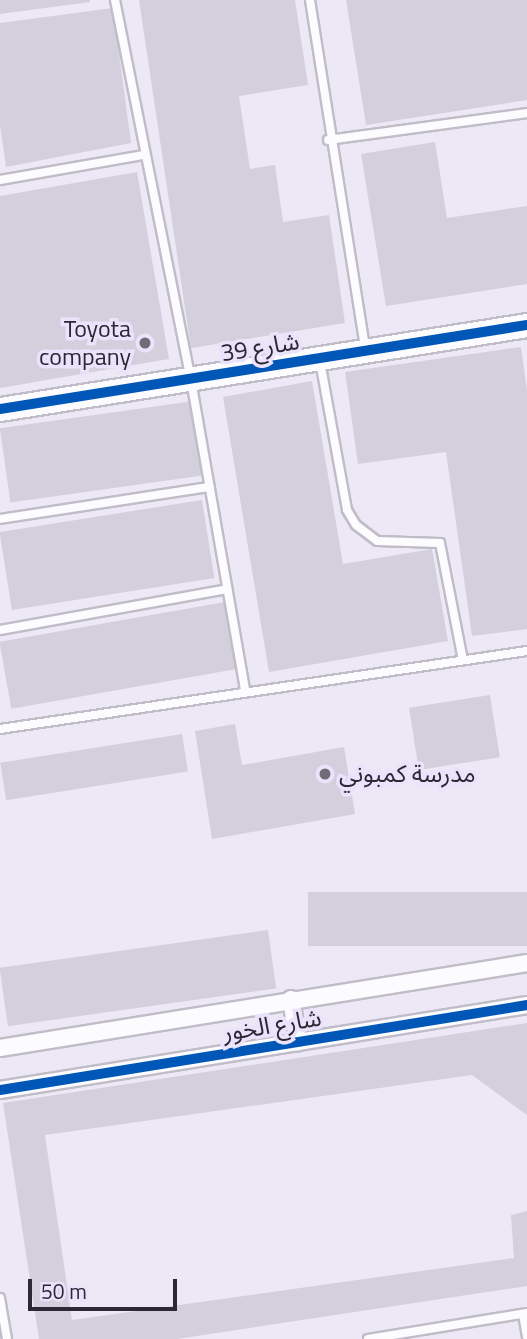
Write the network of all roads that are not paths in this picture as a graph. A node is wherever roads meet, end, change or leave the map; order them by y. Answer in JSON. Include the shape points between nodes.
{"nodes":[{"id":1,"x":115,"y":0,"type":"edge"},
{"id":2,"x":310,"y":0,"type":"edge"},
{"id":3,"x":527,"y":113,"type":"edge"},
{"id":4,"x":328,"y":140,"type":"junction"},
{"id":5,"x":143,"y":155,"type":"junction"},
{"id":6,"x":0,"y":180,"type":"edge"},
{"id":7,"x":527,"y":325,"type":"edge"},
{"id":8,"x":365,"y":348,"type":"junction"},
{"id":9,"x":319,"y":359,"type":"junction"},
{"id":10,"x":191,"y":380,"type":"junction"},
{"id":11,"x":0,"y":409,"type":"edge"},
{"id":12,"x":210,"y":487,"type":"junction"},
{"id":13,"x":0,"y":519,"type":"edge"},
{"id":14,"x":227,"y":589,"type":"junction"},
{"id":15,"x":0,"y":630,"type":"edge"},
{"id":16,"x":527,"y":651,"type":"edge"},
{"id":17,"x":463,"y":660,"type":"junction"},
{"id":18,"x":244,"y":691,"type":"junction"},
{"id":19,"x":0,"y":729,"type":"edge"},
{"id":20,"x":527,"y":963,"type":"edge"},
{"id":21,"x":291,"y":999,"type":"junction"},
{"id":22,"x":527,"y":1005,"type":"edge"},
{"id":23,"x":298,"y":1042,"type":"junction"},
{"id":24,"x":7,"y":1047,"type":"edge"},
{"id":25,"x":0,"y":1090,"type":"edge"},
{"id":26,"x":0,"y":1298,"type":"edge"},
{"id":27,"x":525,"y":1314,"type":"edge"},
{"id":28,"x":527,"y":1337,"type":"edge"},
{"id":29,"x":7,"y":1339,"type":"edge"},
{"id":30,"x":368,"y":1339,"type":"edge"}],
"edges":[{"from":1,"to":5,"type":"lane"},
{"from":2,"to":4,"type":"lane"},
{"from":3,"to":4,"type":"lane"},
{"from":4,"to":8,"type":"lane"},
{"from":5,"to":6,"type":"lane"},
{"from":5,"to":10,"type":"lane"},
{"from":7,"to":8,"type":"street","name":"شارع 39"},
{"from":8,"to":9,"type":"street","name":"شارع 39"},
{"from":9,"to":10,"type":"street","name":"شارع 39"},
{"from":9,"to":17,"type":"lane","via":[[347,510],[356,525],[377,541],[440,543]]},
{"from":10,"to":11,"type":"street","name":"شارع 39"},
{"from":10,"to":12,"type":"lane"},
{"from":12,"to":13,"type":"lane"},
{"from":12,"to":14,"type":"lane"},
{"from":14,"to":15,"type":"lane"},
{"from":14,"to":18,"type":"lane"},
{"from":16,"to":17,"type":"lane"},
{"from":17,"to":18,"type":"lane"},
{"from":18,"to":19,"type":"lane"},
{"from":20,"to":21,"type":"street","name":"شارع الخور"},
{"from":21,"to":23,"type":"street"},
{"from":21,"to":24,"type":"street","name":"شارع الخور"},
{"from":22,"to":23,"type":"street","name":"شارع الخور"},
{"from":23,"to":25,"type":"street","name":"شارع الخور"},
{"from":26,"to":29,"type":"lane"},
{"from":27,"to":28,"type":"lane"},
{"from":27,"to":30,"type":"lane"}]}
